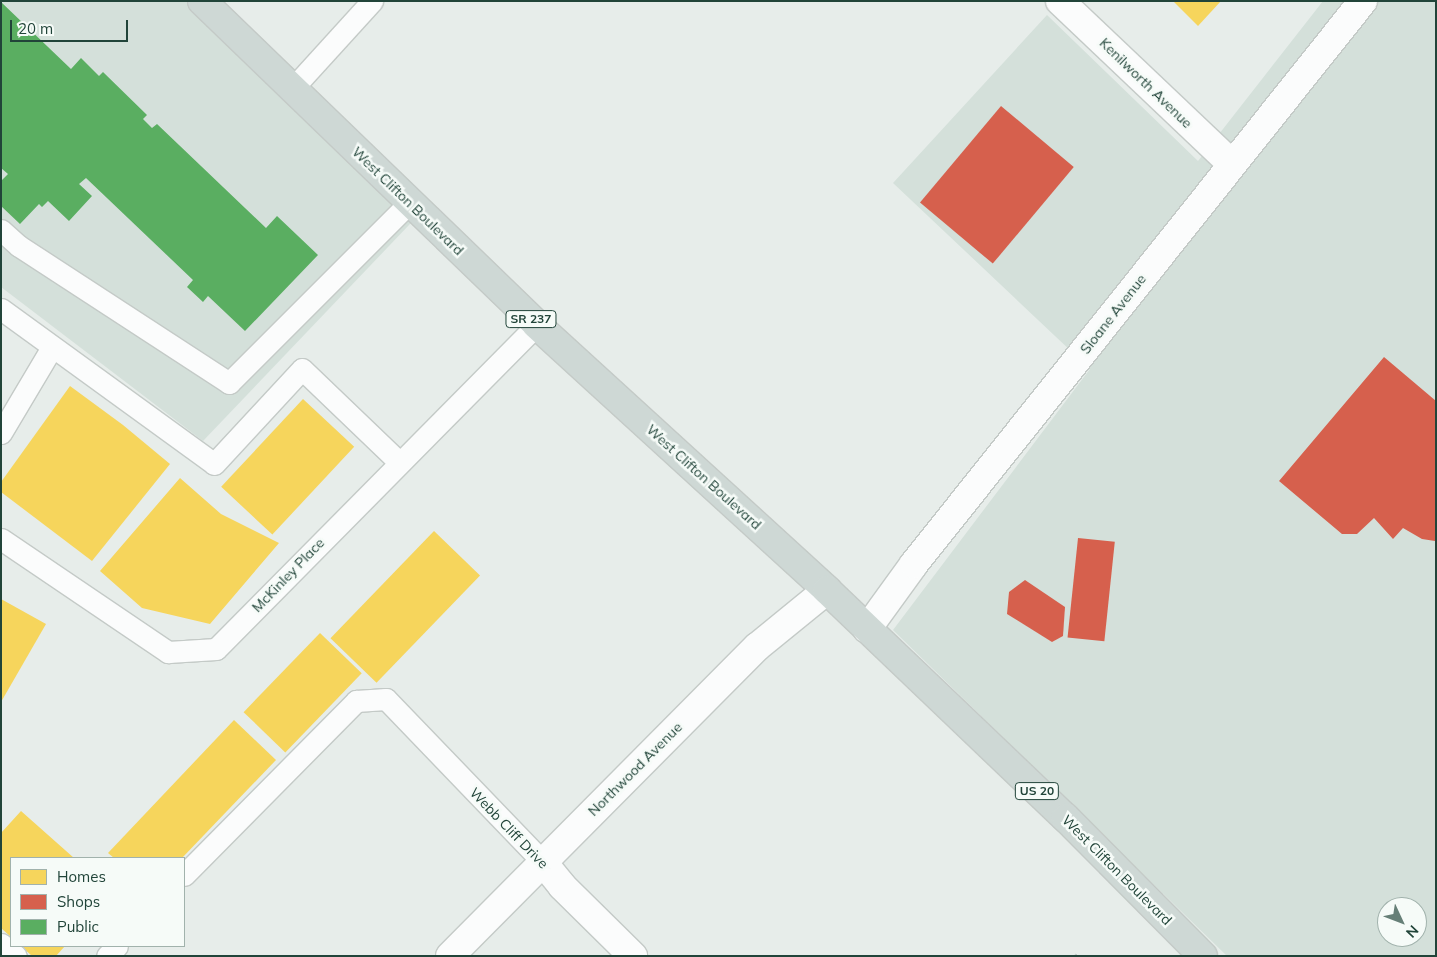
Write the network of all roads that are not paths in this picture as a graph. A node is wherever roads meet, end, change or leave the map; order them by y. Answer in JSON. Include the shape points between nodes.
{"nodes":[{"id":1,"x":202,"y":1,"type":"edge"},
{"id":2,"x":372,"y":1,"type":"edge"},
{"id":3,"x":1060,"y":1,"type":"edge"},
{"id":4,"x":1362,"y":1,"type":"edge"},
{"id":5,"x":292,"y":89,"type":"junction"},
{"id":6,"x":1232,"y":164,"type":"junction"},
{"id":7,"x":410,"y":202,"type":"junction"},
{"id":8,"x":1,"y":230,"type":"edge"},
{"id":9,"x":1,"y":310,"type":"edge"},
{"id":10,"x":537,"y":325,"type":"junction"},
{"id":11,"x":52,"y":348,"type":"junction"},
{"id":12,"x":1,"y":433,"type":"edge"},
{"id":13,"x":399,"y":462,"type":"junction"},
{"id":14,"x":1,"y":539,"type":"edge"},
{"id":15,"x":827,"y":590,"type":"junction"},
{"id":16,"x":867,"y":629,"type":"junction"},
{"id":17,"x":542,"y":861,"type":"junction"},
{"id":18,"x":185,"y":874,"type":"edge"},
{"id":19,"x":1,"y":944,"type":"edge"},
{"id":20,"x":116,"y":947,"type":"edge"},
{"id":21,"x":16,"y":956,"type":"edge"},
{"id":22,"x":107,"y":956,"type":"edge"},
{"id":23,"x":450,"y":956,"type":"edge"},
{"id":24,"x":632,"y":956,"type":"edge"},
{"id":25,"x":1203,"y":956,"type":"edge"}],
"edges":[{"from":1,"to":5,"type":"main road","name":"West Clifton Boulevard","number":"SR 237"},
{"from":2,"to":5,"type":"lane"},
{"from":3,"to":6,"type":"street","name":"Kenilworth Avenue"},
{"from":4,"to":6,"type":"street","name":"Sloane Avenue"},
{"from":5,"to":7,"type":"main road","name":"West Clifton Boulevard","number":"SR 237"},
{"from":6,"to":16,"type":"street","name":"Sloane Avenue","via":[[914,564]]},
{"from":7,"to":8,"type":"lane","via":[[229,383],[19,246]]},
{"from":7,"to":10,"type":"main road","name":"West Clifton Boulevard","number":"SR 237"},
{"from":9,"to":11,"type":"lane"},
{"from":10,"to":13,"type":"lane","name":"McKinley Place"},
{"from":10,"to":15,"type":"main road","name":"West Clifton Boulevard","number":"SR 237"},
{"from":11,"to":12,"type":"lane"},
{"from":11,"to":13,"type":"lane","via":[[214,464],[302,369]]},
{"from":13,"to":14,"type":"lane","name":"McKinley Place","via":[[216,649],[168,652]]},
{"from":15,"to":16,"type":"main road","name":"West Clifton Boulevard","number":"SR 237"},
{"from":15,"to":17,"type":"street","name":"Northwood Avenue","via":[[757,647]]},
{"from":16,"to":25,"type":"main road","name":"West Clifton Boulevard","number":"US 20","via":[[1066,818]]},
{"from":17,"to":18,"type":"lane","name":"Webb Cliff Drive","via":[[386,699],[356,701]]},
{"from":17,"to":23,"type":"street","name":"Northwood Avenue"},
{"from":17,"to":24,"type":"street","name":"Webb Cliff Drive","via":[[562,886]]},
{"from":19,"to":21,"type":"lane"},
{"from":20,"to":22,"type":"lane"}]}
